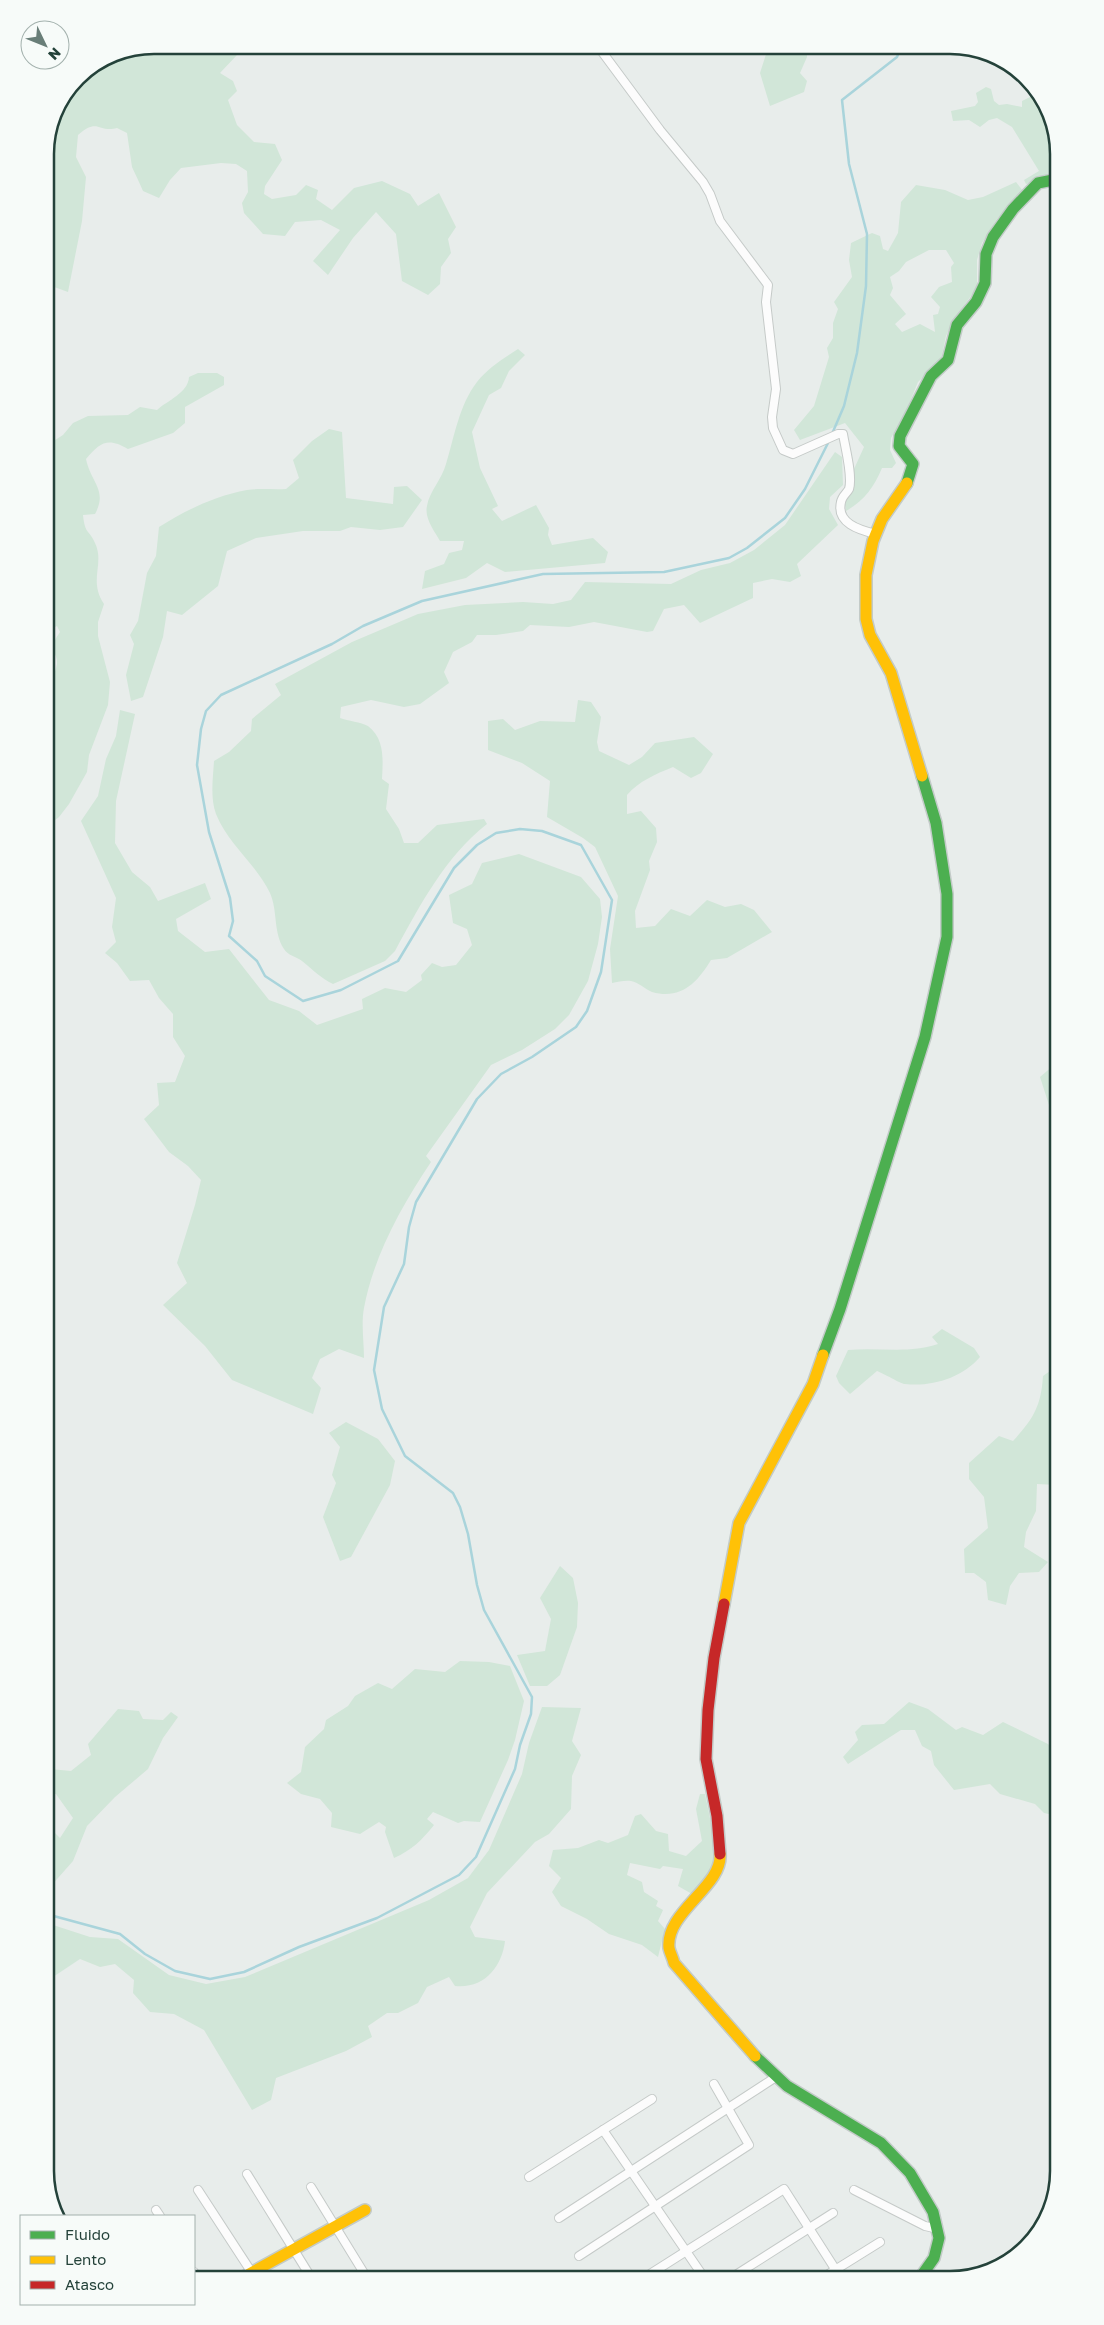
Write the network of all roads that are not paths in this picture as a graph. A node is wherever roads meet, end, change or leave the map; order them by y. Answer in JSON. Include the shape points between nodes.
{"nodes":[{"id":1,"x":604,"y":54,"type":"edge"},
{"id":2,"x":1050,"y":181,"type":"edge"},
{"id":3,"x":876,"y":534,"type":"junction"},
{"id":4,"x":776,"y":2077,"type":"junction"},
{"id":5,"x":714,"y":2084,"type":"dead end"},
{"id":6,"x":652,"y":2099,"type":"dead end"},
{"id":7,"x":729,"y":2109,"type":"junction"},
{"id":8,"x":603,"y":2130,"type":"junction"},
{"id":9,"x":632,"y":2172,"type":"junction"},
{"id":10,"x":247,"y":2174,"type":"dead end"},
{"id":11,"x":529,"y":2176,"type":"dead end"},
{"id":12,"x":311,"y":2187,"type":"dead end"},
{"id":13,"x":198,"y":2190,"type":"dead end"},
{"id":14,"x":854,"y":2190,"type":"dead end"},
{"id":15,"x":656,"y":2206,"type":"junction"},
{"id":16,"x":365,"y":2210,"type":"dead end"},
{"id":17,"x":833,"y":2213,"type":"dead end"},
{"id":18,"x":559,"y":2218,"type":"dead end"},
{"id":19,"x":335,"y":2226,"type":"junction"},
{"id":20,"x":810,"y":2228,"type":"junction"},
{"id":21,"x":938,"y":2229,"type":"junction"},
{"id":22,"x":880,"y":2242,"type":"dead end"},
{"id":23,"x":294,"y":2249,"type":"junction"},
{"id":24,"x":686,"y":2251,"type":"junction"},
{"id":25,"x":579,"y":2256,"type":"dead end"},
{"id":26,"x":251,"y":2271,"type":"edge"},
{"id":27,"x":261,"y":2271,"type":"edge"},
{"id":28,"x":307,"y":2271,"type":"edge"},
{"id":29,"x":362,"y":2271,"type":"edge"},
{"id":30,"x":656,"y":2271,"type":"edge"},
{"id":31,"x":700,"y":2271,"type":"edge"},
{"id":32,"x":742,"y":2271,"type":"edge"},
{"id":33,"x":837,"y":2271,"type":"edge"},
{"id":34,"x":839,"y":2271,"type":"edge"},
{"id":35,"x":925,"y":2271,"type":"edge"}],
"edges":[{"from":1,"to":3,"type":"street","via":[[660,130],[704,182],[720,221],[768,285],[766,302],[776,384],[772,417],[776,438],[783,450],[793,454],[842,434],[849,489],[841,499],[840,511],[843,518],[861,531]]},
{"from":2,"to":3,"type":"street","via":[[1038,183],[993,236],[986,254],[985,283],[976,302],[957,325],[948,360],[931,376],[900,436],[899,446],[913,464],[911,475]]},
{"from":3,"to":4,"type":"street","via":[[866,575],[866,619],[870,635],[891,673],[936,823],[947,894],[946,937],[925,1037],[831,1334],[813,1384],[739,1523],[714,1658],[708,1710],[706,1759],[717,1816],[721,1861],[715,1876],[698,1892],[673,1928],[668,1947],[674,1963]]},
{"from":4,"to":7,"type":"street"},
{"from":4,"to":21,"type":"street","via":[[881,2143],[926,2195]]},
{"from":5,"to":7,"type":"street"},
{"from":6,"to":8,"type":"street"},
{"from":7,"to":9,"type":"street"},
{"from":7,"to":15,"type":"street","via":[[749,2145]]},
{"from":8,"to":9,"type":"street"},
{"from":8,"to":11,"type":"street"},
{"from":9,"to":15,"type":"street"},
{"from":9,"to":18,"type":"street"},
{"from":10,"to":23,"type":"street"},
{"from":12,"to":19,"type":"street"},
{"from":13,"to":26,"type":"street"},
{"from":14,"to":21,"type":"street","via":[[925,2226]]},
{"from":15,"to":24,"type":"street"},
{"from":15,"to":25,"type":"street"},
{"from":16,"to":19,"type":"street"},
{"from":17,"to":20,"type":"street"},
{"from":19,"to":23,"type":"street"},
{"from":19,"to":29,"type":"street"},
{"from":20,"to":24,"type":"street","via":[[784,2189]]},
{"from":20,"to":32,"type":"street"},
{"from":20,"to":33,"type":"street"},
{"from":21,"to":35,"type":"street","via":[[934,2261]]},
{"from":22,"to":34,"type":"street"},
{"from":23,"to":27,"type":"street"},
{"from":23,"to":28,"type":"street"},
{"from":24,"to":30,"type":"street"},
{"from":24,"to":31,"type":"street"}]}
